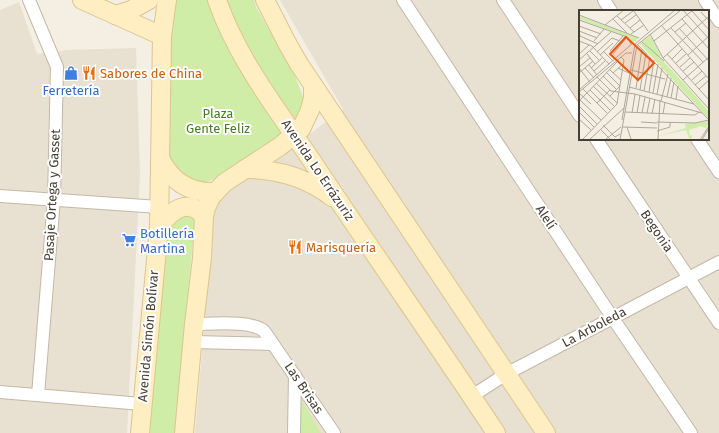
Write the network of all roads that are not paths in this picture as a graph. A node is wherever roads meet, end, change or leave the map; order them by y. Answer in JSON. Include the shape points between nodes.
{"nodes":[{"id":1,"x":29,"y":0,"type":"edge"},
{"id":2,"x":82,"y":0,"type":"edge"},
{"id":3,"x":149,"y":0,"type":"edge"},
{"id":4,"x":167,"y":0,"type":"edge"},
{"id":5,"x":217,"y":0,"type":"edge"},
{"id":6,"x":266,"y":0,"type":"edge"},
{"id":7,"x":403,"y":0,"type":"edge"},
{"id":8,"x":503,"y":0,"type":"edge"},
{"id":9,"x":604,"y":0,"type":"edge"},
{"id":10,"x":705,"y":0,"type":"edge"},
{"id":11,"x":610,"y":10,"type":"edge"},
{"id":12,"x":115,"y":15,"type":"junction"},
{"id":13,"x":719,"y":21,"type":"edge"},
{"id":14,"x":162,"y":36,"type":"junction"},
{"id":15,"x":313,"y":85,"type":"junction"},
{"id":16,"x":579,"y":114,"type":"edge"},
{"id":17,"x":295,"y":135,"type":"junction"},
{"id":18,"x":597,"y":140,"type":"edge"},
{"id":19,"x":698,"y":140,"type":"edge"},
{"id":20,"x":161,"y":160,"type":"junction"},
{"id":21,"x":245,"y":169,"type":"junction"},
{"id":22,"x":719,"y":172,"type":"edge"},
{"id":23,"x":214,"y":192,"type":"junction"},
{"id":24,"x":0,"y":196,"type":"edge"},
{"id":25,"x":54,"y":199,"type":"junction"},
{"id":26,"x":338,"y":201,"type":"junction"},
{"id":27,"x":159,"y":207,"type":"junction"},
{"id":28,"x":204,"y":216,"type":"junction"},
{"id":29,"x":158,"y":227,"type":"junction"},
{"id":30,"x":719,"y":262,"type":"edge"},
{"id":31,"x":688,"y":278,"type":"junction"},
{"id":32,"x":612,"y":318,"type":"junction"},
{"id":33,"x":719,"y":323,"type":"edge"},
{"id":34,"x":194,"y":324,"type":"junction"},
{"id":35,"x":193,"y":342,"type":"junction"},
{"id":36,"x":273,"y":344,"type":"junction"},
{"id":37,"x":506,"y":374,"type":"junction"},
{"id":38,"x":295,"y":375,"type":"junction"},
{"id":39,"x":0,"y":392,"type":"edge"},
{"id":40,"x":38,"y":395,"type":"junction"},
{"id":41,"x":472,"y":396,"type":"junction"},
{"id":42,"x":142,"y":404,"type":"junction"},
{"id":43,"x":185,"y":430,"type":"edge"},
{"id":44,"x":140,"y":433,"type":"edge"},
{"id":45,"x":294,"y":433,"type":"edge"},
{"id":46,"x":334,"y":433,"type":"edge"},
{"id":47,"x":496,"y":433,"type":"edge"},
{"id":48,"x":546,"y":433,"type":"edge"},
{"id":49,"x":691,"y":433,"type":"edge"}],
"edges":[{"from":1,"to":25,"type":"street","name":"Pasaje Ortega y Gasset","via":[[57,66]]},
{"from":2,"to":12,"type":"main road"},
{"from":3,"to":12,"type":"main road"},
{"from":4,"to":14,"type":"main road","name":"Avenida Simón Bolívar"},
{"from":5,"to":17,"type":"main road","name":"Avenida Lo Errázuriz","via":[[240,52]]},
{"from":6,"to":15,"type":"main road","via":[[287,43]]},
{"from":7,"to":32,"type":"street","name":"Alelí"},
{"from":8,"to":16,"type":"street"},
{"from":9,"to":11,"type":"street"},
{"from":10,"to":13,"type":"street"},
{"from":12,"to":14,"type":"main road"},
{"from":14,"to":20,"type":"main road","name":"Avenida Simón Bolívar"},
{"from":15,"to":17,"type":"main road","via":[[310,110],[302,129]]},
{"from":15,"to":37,"type":"main road"},
{"from":17,"to":21,"type":"main road"},
{"from":17,"to":26,"type":"main road","name":"Avenida Lo Errázuriz"},
{"from":18,"to":31,"type":"street","name":"Begonia"},
{"from":19,"to":22,"type":"street"},
{"from":20,"to":23,"type":"main road","via":[[169,174],[182,185],[198,191]]},
{"from":20,"to":27,"type":"main road","name":"Avenida Simón Bolívar"},
{"from":21,"to":23,"type":"main road"},
{"from":21,"to":26,"type":"main road","via":[[288,174],[315,185]]},
{"from":23,"to":28,"type":"main road"},
{"from":24,"to":25,"type":"street"},
{"from":25,"to":27,"type":"street"},
{"from":25,"to":40,"type":"street","name":"Pasaje Ortega y Gasset"},
{"from":26,"to":41,"type":"main road","name":"Avenida Lo Errázuriz"},
{"from":27,"to":29,"type":"main road","name":"Avenida Simón Bolívar"},
{"from":28,"to":29,"type":"main road","via":[[196,209],[183,207],[169,215]]},
{"from":28,"to":34,"type":"main road"},
{"from":29,"to":42,"type":"main road","name":"Avenida Simón Bolívar"},
{"from":30,"to":31,"type":"street","name":"La Arboleda"},
{"from":31,"to":32,"type":"street","name":"La Arboleda"},
{"from":31,"to":33,"type":"street","name":"Begonia"},
{"from":32,"to":37,"type":"street","name":"La Arboleda"},
{"from":32,"to":49,"type":"street","name":"Alelí"},
{"from":34,"to":35,"type":"main road"},
{"from":34,"to":36,"type":"street","name":"Las Brisas","via":[[254,326],[264,331]]},
{"from":35,"to":36,"type":"street"},
{"from":35,"to":43,"type":"main road"},
{"from":36,"to":38,"type":"street","name":"Las Brisas"},
{"from":37,"to":41,"type":"street","name":"La Arboleda"},
{"from":37,"to":48,"type":"main road"},
{"from":38,"to":45,"type":"street"},
{"from":38,"to":46,"type":"street","name":"Las Brisas"},
{"from":39,"to":40,"type":"street"},
{"from":40,"to":42,"type":"street"},
{"from":41,"to":47,"type":"main road","name":"Avenida Lo Errázuriz"},
{"from":42,"to":44,"type":"main road","name":"Avenida Simón Bolívar"}]}
